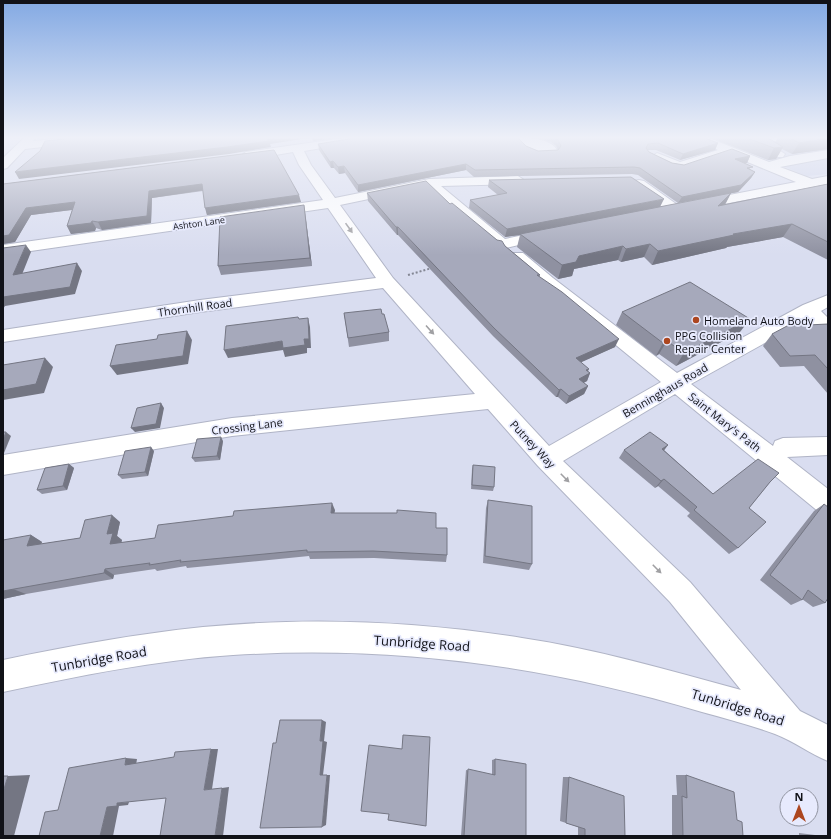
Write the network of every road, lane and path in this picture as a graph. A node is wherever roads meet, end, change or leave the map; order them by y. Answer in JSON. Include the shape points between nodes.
{"nodes":[{"id":1,"x":315,"y":177,"type":"edge"},
{"id":2,"x":795,"y":177,"type":"edge"},
{"id":3,"x":630,"y":179,"type":"edge"},
{"id":4,"x":530,"y":180,"type":"edge"},
{"id":5,"x":828,"y":180,"type":"edge"},
{"id":6,"x":429,"y":183,"type":"junction"},
{"id":7,"x":809,"y":183,"type":"junction"},
{"id":8,"x":828,"y":191,"type":"edge"},
{"id":9,"x":332,"y":203,"type":"junction"},
{"id":10,"x":674,"y":210,"type":"junction"},
{"id":11,"x":653,"y":214,"type":"edge"},
{"id":12,"x":563,"y":231,"type":"edge"},
{"id":13,"x":506,"y":247,"type":"junction"},
{"id":14,"x":3,"y":250,"type":"edge"},
{"id":15,"x":438,"y":266,"type":"edge"},
{"id":16,"x":417,"y":272,"type":"dead end"},
{"id":17,"x":387,"y":282,"type":"junction"},
{"id":18,"x":828,"y":300,"type":"edge"},
{"id":19,"x":809,"y":309,"type":"junction"},
{"id":20,"x":828,"y":329,"type":"edge"},
{"id":21,"x":3,"y":336,"type":"edge"},
{"id":22,"x":676,"y":383,"type":"junction"},
{"id":23,"x":493,"y":400,"type":"junction"},
{"id":24,"x":828,"y":446,"type":"edge"},
{"id":25,"x":783,"y":448,"type":"dead end"},
{"id":26,"x":546,"y":459,"type":"junction"},
{"id":27,"x":3,"y":465,"type":"edge"},
{"id":28,"x":828,"y":504,"type":"edge"},
{"id":29,"x":3,"y":676,"type":"edge"},
{"id":30,"x":788,"y":722,"type":"junction"},
{"id":31,"x":828,"y":744,"type":"edge"}],
"edges":[{"from":1,"to":9,"type":"street","name":"Putney Way"},
{"from":2,"to":7,"type":"street"},
{"from":3,"to":10,"type":"street"},
{"from":4,"to":6,"type":"street","name":"Ashton Lane"},
{"from":5,"to":7,"type":"street"},
{"from":6,"to":9,"type":"street","name":"Ashton Lane"},
{"from":6,"to":13,"type":"street","name":"Saint Mary's Path"},
{"from":7,"to":8,"type":"street"},
{"from":7,"to":10,"type":"street"},
{"from":9,"to":14,"type":"street","name":"Ashton Lane"},
{"from":9,"to":17,"type":"street","name":"Putney Way","one_way":true},
{"from":10,"to":11,"type":"street"},
{"from":12,"to":13,"type":"street"},
{"from":13,"to":22,"type":"street","name":"Saint Mary's Path"},
{"from":15,"to":16,"type":"path"},
{"from":17,"to":21,"type":"street","name":"Thornhill Road","via":[[200,306]]},
{"from":17,"to":23,"type":"street","name":"Putney Way","one_way":true},
{"from":18,"to":19,"type":"street","name":"Benninghaus Road"},
{"from":19,"to":20,"type":"street"},
{"from":19,"to":22,"type":"street","name":"Benninghaus Road"},
{"from":22,"to":26,"type":"street","name":"Benninghaus Road"},
{"from":22,"to":28,"type":"street","name":"Saint Mary's Path"},
{"from":23,"to":26,"type":"street","name":"Putney Way"},
{"from":23,"to":27,"type":"street","name":"Crossing Lane","via":[[232,427]]},
{"from":24,"to":25,"type":"street"},
{"from":26,"to":30,"type":"street","name":"Putney Way","one_way":true,"via":[[680,592]]},
{"from":29,"to":30,"type":"street","name":"Tunbridge Road","via":[[127,653],[233,640],[314,638],[437,641],[532,654],[642,677]]},
{"from":30,"to":31,"type":"street","name":"Tunbridge Road"}]}
